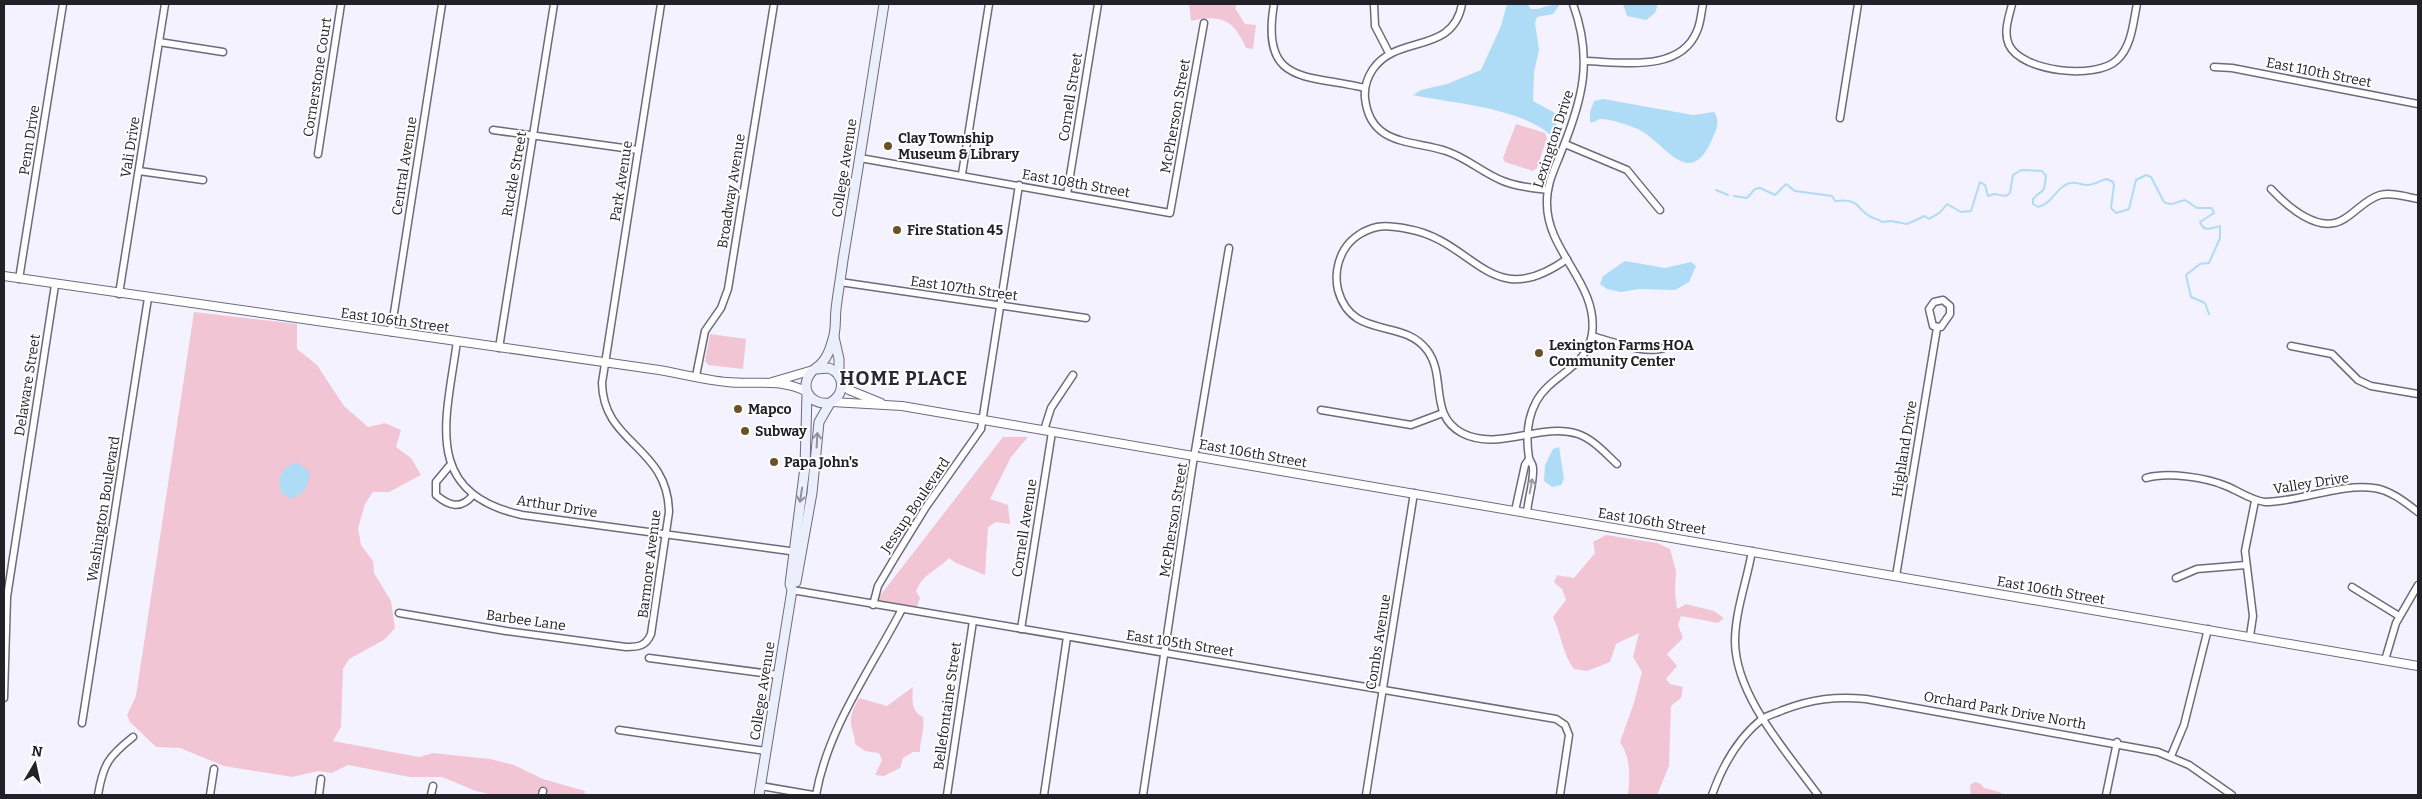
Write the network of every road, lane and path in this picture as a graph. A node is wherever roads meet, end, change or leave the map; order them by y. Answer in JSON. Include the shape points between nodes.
{"nodes":[{"id":1,"x":63,"y":4,"type":"edge"},
{"id":2,"x":165,"y":4,"type":"edge"},
{"id":3,"x":341,"y":4,"type":"edge"},
{"id":4,"x":442,"y":4,"type":"edge"},
{"id":5,"x":554,"y":4,"type":"edge"},
{"id":6,"x":661,"y":4,"type":"edge"},
{"id":7,"x":774,"y":4,"type":"edge"},
{"id":8,"x":884,"y":4,"type":"edge"},
{"id":9,"x":989,"y":4,"type":"edge"},
{"id":10,"x":1098,"y":4,"type":"edge"},
{"id":11,"x":1274,"y":4,"type":"edge"},
{"id":12,"x":1374,"y":4,"type":"edge"},
{"id":13,"x":1462,"y":4,"type":"edge"},
{"id":14,"x":1573,"y":4,"type":"edge"},
{"id":15,"x":1703,"y":4,"type":"edge"},
{"id":16,"x":1858,"y":4,"type":"edge"},
{"id":17,"x":2012,"y":4,"type":"edge"},
{"id":18,"x":2137,"y":4,"type":"edge"},
{"id":19,"x":1204,"y":23,"type":"dead end"},
{"id":20,"x":159,"y":42,"type":"junction"},
{"id":21,"x":223,"y":52,"type":"dead end"},
{"id":22,"x":1389,"y":53,"type":"junction"},
{"id":23,"x":1585,"y":62,"type":"junction"},
{"id":24,"x":2214,"y":67,"type":"dead end"},
{"id":25,"x":1365,"y":88,"type":"junction"},
{"id":26,"x":2418,"y":104,"type":"edge"},
{"id":27,"x":1840,"y":118,"type":"dead end"},
{"id":28,"x":494,"y":130,"type":"dead end"},
{"id":29,"x":533,"y":135,"type":"junction"},
{"id":30,"x":1565,"y":144,"type":"junction"},
{"id":31,"x":638,"y":150,"type":"junction"},
{"id":32,"x":318,"y":154,"type":"dead end"},
{"id":33,"x":860,"y":158,"type":"junction"},
{"id":34,"x":139,"y":171,"type":"junction"},
{"id":35,"x":962,"y":174,"type":"junction"},
{"id":36,"x":203,"y":180,"type":"dead end"},
{"id":37,"x":1019,"y":185,"type":"junction"},
{"id":38,"x":2271,"y":189,"type":"dead end"},
{"id":39,"x":1548,"y":190,"type":"junction"},
{"id":40,"x":1067,"y":194,"type":"junction"},
{"id":41,"x":2418,"y":199,"type":"edge"},
{"id":42,"x":1660,"y":210,"type":"dead end"},
{"id":43,"x":1170,"y":213,"type":"joint"},
{"id":44,"x":1229,"y":248,"type":"dead end"},
{"id":45,"x":1567,"y":259,"type":"junction"},
{"id":46,"x":4,"y":276,"type":"edge"},
{"id":47,"x":17,"y":279,"type":"junction"},
{"id":48,"x":4,"y":281,"type":"edge"},
{"id":49,"x":840,"y":282,"type":"junction"},
{"id":50,"x":55,"y":285,"type":"junction"},
{"id":51,"x":119,"y":294,"type":"junction"},
{"id":52,"x":148,"y":298,"type":"junction"},
{"id":53,"x":1001,"y":307,"type":"junction"},
{"id":54,"x":1086,"y":318,"type":"dead end"},
{"id":55,"x":1937,"y":328,"type":"dead end"},
{"id":56,"x":391,"y":332,"type":"junction"},
{"id":57,"x":1592,"y":336,"type":"junction"},
{"id":58,"x":834,"y":337,"type":"junction"},
{"id":59,"x":457,"y":341,"type":"junction"},
{"id":60,"x":2291,"y":346,"type":"dead end"},
{"id":61,"x":1666,"y":347,"type":"dead end"},
{"id":62,"x":499,"y":348,"type":"junction"},
{"id":63,"x":606,"y":363,"type":"junction"},
{"id":64,"x":814,"y":370,"type":"junction"},
{"id":65,"x":1073,"y":375,"type":"dead end"},
{"id":66,"x":696,"y":376,"type":"junction"},
{"id":67,"x":841,"y":379,"type":"junction"},
{"id":68,"x":772,"y":382,"type":"junction"},
{"id":69,"x":807,"y":393,"type":"junction"},
{"id":70,"x":2418,"y":394,"type":"edge"},
{"id":71,"x":831,"y":402,"type":"junction"},
{"id":72,"x":881,"y":403,"type":"junction"},
{"id":73,"x":1320,"y":410,"type":"dead end"},
{"id":74,"x":1443,"y":414,"type":"junction"},
{"id":75,"x":982,"y":421,"type":"junction"},
{"id":76,"x":1048,"y":431,"type":"junction"},
{"id":77,"x":1528,"y":435,"type":"junction"},
{"id":78,"x":1195,"y":456,"type":"junction"},
{"id":79,"x":1529,"y":459,"type":"junction"},
{"id":80,"x":451,"y":464,"type":"junction"},
{"id":81,"x":1617,"y":464,"type":"dead end"},
{"id":82,"x":2146,"y":478,"type":"dead end"},
{"id":83,"x":1414,"y":493,"type":"junction"},
{"id":84,"x":473,"y":495,"type":"junction"},
{"id":85,"x":2255,"y":500,"type":"junction"},
{"id":86,"x":1515,"y":511,"type":"junction"},
{"id":87,"x":2418,"y":512,"type":"edge"},
{"id":88,"x":1526,"y":513,"type":"junction"},
{"id":89,"x":666,"y":535,"type":"junction"},
{"id":90,"x":1752,"y":551,"type":"junction"},
{"id":91,"x":798,"y":552,"type":"junction"},
{"id":92,"x":2246,"y":565,"type":"junction"},
{"id":93,"x":1896,"y":576,"type":"junction"},
{"id":94,"x":2176,"y":578,"type":"dead end"},
{"id":95,"x":2352,"y":586,"type":"dead end"},
{"id":96,"x":2418,"y":586,"type":"edge"},
{"id":97,"x":792,"y":590,"type":"junction"},
{"id":98,"x":873,"y":605,"type":"junction"},
{"id":99,"x":902,"y":609,"type":"junction"},
{"id":100,"x":398,"y":613,"type":"dead end"},
{"id":101,"x":2399,"y":616,"type":"junction"},
{"id":102,"x":973,"y":621,"type":"junction"},
{"id":103,"x":1021,"y":629,"type":"junction"},
{"id":104,"x":2208,"y":629,"type":"junction"},
{"id":105,"x":2250,"y":636,"type":"junction"},
{"id":106,"x":1067,"y":637,"type":"junction"},
{"id":107,"x":648,"y":640,"type":"joint"},
{"id":108,"x":1166,"y":653,"type":"junction"},
{"id":109,"x":649,"y":658,"type":"dead end"},
{"id":110,"x":2385,"y":660,"type":"junction"},
{"id":111,"x":2418,"y":666,"type":"edge"},
{"id":112,"x":778,"y":675,"type":"junction"},
{"id":113,"x":1383,"y":691,"type":"junction"},
{"id":114,"x":4,"y":698,"type":"edge"},
{"id":115,"x":1763,"y":718,"type":"junction"},
{"id":116,"x":82,"y":724,"type":"dead end"},
{"id":117,"x":619,"y":730,"type":"dead end"},
{"id":118,"x":133,"y":737,"type":"dead end"},
{"id":119,"x":2116,"y":742,"type":"junction"},
{"id":120,"x":766,"y":751,"type":"junction"},
{"id":121,"x":2171,"y":756,"type":"junction"},
{"id":122,"x":214,"y":770,"type":"dead end"},
{"id":123,"x":321,"y":779,"type":"dead end"},
{"id":124,"x":433,"y":786,"type":"dead end"},
{"id":125,"x":760,"y":791,"type":"edge"},
{"id":126,"x":98,"y":795,"type":"edge"},
{"id":127,"x":210,"y":795,"type":"edge"},
{"id":128,"x":319,"y":795,"type":"edge"},
{"id":129,"x":431,"y":795,"type":"edge"},
{"id":130,"x":815,"y":795,"type":"edge"},
{"id":131,"x":947,"y":795,"type":"edge"},
{"id":132,"x":1044,"y":795,"type":"edge"},
{"id":133,"x":1143,"y":795,"type":"edge"},
{"id":134,"x":1366,"y":795,"type":"edge"},
{"id":135,"x":1560,"y":795,"type":"edge"},
{"id":136,"x":1712,"y":795,"type":"edge"},
{"id":137,"x":1818,"y":795,"type":"edge"},
{"id":138,"x":2106,"y":795,"type":"edge"},
{"id":139,"x":2232,"y":795,"type":"edge"}],
"edges":[{"from":1,"to":47,"type":"street","name":"Penn Drive"},
{"from":2,"to":20,"type":"street","name":"Vali Drive"},
{"from":3,"to":32,"type":"street","name":"Cornerstone Court"},
{"from":4,"to":56,"type":"street","name":"Central Avenue"},
{"from":5,"to":29,"type":"street","name":"Ruckle Street"},
{"from":6,"to":31,"type":"street","name":"Park Avenue"},
{"from":7,"to":66,"type":"street","name":"Broadway Avenue","via":[[728,289],[721,308],[705,331]]},
{"from":8,"to":33,"type":"main road","name":"College Avenue"},
{"from":9,"to":35,"type":"street"},
{"from":10,"to":40,"type":"street","name":"Cornell Street"},
{"from":11,"to":25,"type":"street","via":[[1271,38],[1287,68],[1304,78]]},
{"from":12,"to":22,"type":"street","via":[[1375,26]]},
{"from":13,"to":22,"type":"street","via":[[1459,16],[1442,36]]},
{"from":14,"to":23,"type":"street","name":"Lexington Drive"},
{"from":15,"to":23,"type":"street","via":[[1695,36],[1687,48],[1673,57],[1652,61]]},
{"from":16,"to":27,"type":"street"},
{"from":17,"to":18,"type":"street","via":[[2006,34],[2016,54],[2034,64],[2088,72],[2110,66],[2126,49]]},
{"from":19,"to":43,"type":"street","name":"McPherson Street"},
{"from":20,"to":21,"type":"street"},
{"from":20,"to":34,"type":"street","name":"Vali Drive"},
{"from":22,"to":25,"type":"street","via":[[1375,66]]},
{"from":23,"to":30,"type":"street","name":"Lexington Drive","via":[[1580,104]]},
{"from":24,"to":26,"type":"street","name":"East 110th Street"},
{"from":25,"to":39,"type":"street","via":[[1370,116],[1384,134],[1400,142],[1448,152],[1513,185]]},
{"from":28,"to":29,"type":"street"},
{"from":29,"to":31,"type":"street"},
{"from":29,"to":62,"type":"street","name":"Ruckle Street"},
{"from":30,"to":39,"type":"street","name":"Lexington Drive"},
{"from":30,"to":42,"type":"street","via":[[1627,170]]},
{"from":31,"to":63,"type":"street","name":"Park Avenue"},
{"from":33,"to":35,"type":"street","name":"East 108th Street"},
{"from":33,"to":49,"type":"main road","name":"College Avenue"},
{"from":34,"to":36,"type":"street"},
{"from":34,"to":51,"type":"street","name":"Vali Drive"},
{"from":35,"to":37,"type":"street","name":"East 108th Street"},
{"from":37,"to":40,"type":"street","name":"East 108th Street"},
{"from":37,"to":53,"type":"street"},
{"from":38,"to":41,"type":"street","via":[[2301,214],[2327,224],[2342,221],[2380,195]]},
{"from":39,"to":45,"type":"street","name":"Lexington Drive","via":[[1548,216]]},
{"from":40,"to":43,"type":"street","name":"East 108th Street"},
{"from":44,"to":78,"type":"street","name":"McPherson Street"},
{"from":45,"to":57,"type":"street","name":"Lexington Drive","via":[[1590,302]]},
{"from":45,"to":74,"type":"street","via":[[1531,278],[1516,280],[1495,276],[1441,241],[1417,231],[1380,227],[1365,231],[1348,244],[1337,274],[1346,308],[1362,322],[1405,333],[1420,341],[1435,365],[1438,400]]},
{"from":46,"to":47,"type":"street","name":"East 106th Street"},
{"from":47,"to":48,"type":"street","name":"East 106th Street"},
{"from":47,"to":50,"type":"street","name":"East 106th Street"},
{"from":49,"to":53,"type":"street","name":"East 107th Street"},
{"from":49,"to":58,"type":"main road","name":"College Avenue"},
{"from":50,"to":51,"type":"street","name":"East 106th Street"},
{"from":50,"to":114,"type":"street","name":"Delaware Street","via":[[7,597]]},
{"from":51,"to":52,"type":"street","name":"East 106th Street"},
{"from":52,"to":56,"type":"street","name":"East 106th Street"},
{"from":52,"to":116,"type":"street","name":"Washington Boulevard"},
{"from":53,"to":54,"type":"street","name":"East 107th Street"},
{"from":53,"to":75,"type":"street"},
{"from":55,"to":93,"type":"street","name":"Highland Drive"},
{"from":56,"to":59,"type":"street","name":"East 106th Street"},
{"from":57,"to":61,"type":"street","via":[[1642,349]]},
{"from":57,"to":77,"type":"street","name":"Lexington Drive","via":[[1578,362],[1545,389],[1536,401],[1529,418]]},
{"from":58,"to":64,"type":"main road","name":"College Avenue","via":[[829,353]]},
{"from":58,"to":67,"type":"main road","name":"College Avenue"},
{"from":59,"to":62,"type":"street","name":"East 106th Street"},
{"from":59,"to":80,"type":"street","name":"Arthur Drive","via":[[445,423]]},
{"from":60,"to":70,"type":"street","via":[[2332,354],[2358,380],[2371,386]]},
{"from":62,"to":63,"type":"street","name":"East 106th Street"},
{"from":63,"to":66,"type":"street","name":"East 106th Street"},
{"from":63,"to":89,"type":"street","name":"Barmore Avenue","via":[[602,376],[602,399],[607,413],[657,469],[666,486],[669,512]]},
{"from":64,"to":67,"type":"main road","via":[[829,368]]},
{"from":64,"to":68,"type":"street","name":"East 106th Street"},
{"from":64,"to":69,"type":"main road","via":[[806,380]]},
{"from":65,"to":76,"type":"street","via":[[1051,408]]},
{"from":66,"to":68,"type":"street","name":"East 106th Street","via":[[726,382]]},
{"from":67,"to":71,"type":"main road","via":[[841,392]]},
{"from":67,"to":72,"type":"street","name":"East 106th Street","via":[[855,393]]},
{"from":68,"to":69,"type":"street","name":"East 106th Street","via":[[793,385]]},
{"from":69,"to":71,"type":"main road","via":[[817,402]]},
{"from":69,"to":91,"type":"main road","name":"College Avenue","one_way":true},
{"from":71,"to":72,"type":"street","name":"East 106th Street"},
{"from":91,"to":71,"type":"main road","name":"College Avenue","one_way":true,"via":[[814,478],[819,422]]},
{"from":72,"to":75,"type":"street","name":"East 106th Street"},
{"from":73,"to":74,"type":"street","via":[[1411,424]]},
{"from":74,"to":77,"type":"street","via":[[1460,432],[1477,439]]},
{"from":75,"to":76,"type":"street","name":"East 106th Street"},
{"from":75,"to":98,"type":"street","name":"Jessup Boulevard","via":[[979,433],[926,507],[878,586]]},
{"from":76,"to":78,"type":"street","name":"East 106th Street"},
{"from":76,"to":103,"type":"street","name":"Cornell Avenue"},
{"from":77,"to":79,"type":"street","name":"Lexington Drive"},
{"from":77,"to":81,"type":"street","via":[[1560,432],[1579,435]]},
{"from":78,"to":83,"type":"street","name":"East 106th Street"},
{"from":78,"to":108,"type":"street","name":"McPherson Street"},
{"from":79,"to":86,"type":"street","name":"Lexington Drive"},
{"from":88,"to":79,"type":"street","name":"Lexington Drive","one_way":true,"via":[[1533,466]]},
{"from":80,"to":84,"type":"street","name":"Arthur Drive"},
{"from":80,"to":84,"type":"street","via":[[436,482],[436,495],[452,505]]},
{"from":82,"to":85,"type":"street","name":"Valley Drive","via":[[2162,475],[2215,482]]},
{"from":83,"to":86,"type":"street","name":"East 106th Street"},
{"from":83,"to":113,"type":"street","name":"Combs Avenue"},
{"from":84,"to":89,"type":"street","name":"Arthur Drive","via":[[494,506],[522,514]]},
{"from":85,"to":87,"type":"street","name":"Valley Drive","via":[[2271,502],[2374,488],[2393,494]]},
{"from":85,"to":92,"type":"street","via":[[2247,537]]},
{"from":86,"to":88,"type":"street","name":"East 106th Street"},
{"from":88,"to":90,"type":"street","name":"East 106th Street"},
{"from":89,"to":91,"type":"street","name":"Arthur Drive"},
{"from":89,"to":107,"type":"street","name":"Barmore Avenue","via":[[658,598]]},
{"from":90,"to":93,"type":"street","name":"East 106th Street"},
{"from":90,"to":115,"type":"street","via":[[1736,646],[1742,679]]},
{"from":91,"to":97,"type":"main road","name":"College Avenue","via":[[790,584]]},
{"from":92,"to":94,"type":"street","via":[[2197,569]]},
{"from":92,"to":105,"type":"street","via":[[2252,616]]},
{"from":93,"to":104,"type":"street","name":"East 106th Street"},
{"from":95,"to":101,"type":"street"},
{"from":96,"to":101,"type":"street"},
{"from":97,"to":98,"type":"street","name":"East 105th Street"},
{"from":97,"to":112,"type":"main road","name":"College Avenue"},
{"from":98,"to":99,"type":"street","name":"East 105th Street"},
{"from":99,"to":102,"type":"street","name":"East 105th Street"},
{"from":99,"to":130,"type":"street","via":[[850,705],[829,750]]},
{"from":100,"to":107,"type":"street","name":"Barbee Lane","via":[[626,647],[638,647]]},
{"from":101,"to":110,"type":"street"},
{"from":102,"to":103,"type":"street","name":"East 105th Street"},
{"from":102,"to":131,"type":"street","name":"Bellefontaine Street"},
{"from":103,"to":106,"type":"street","name":"East 105th Street"},
{"from":104,"to":105,"type":"street","name":"East 106th Street"},
{"from":104,"to":121,"type":"street","via":[[2187,713]]},
{"from":105,"to":110,"type":"street","name":"East 106th Street"},
{"from":106,"to":108,"type":"street","name":"East 105th Street"},
{"from":106,"to":132,"type":"street"},
{"from":108,"to":113,"type":"street","name":"East 105th Street"},
{"from":108,"to":133,"type":"street","name":"McPherson Street"},
{"from":109,"to":112,"type":"street"},
{"from":110,"to":111,"type":"street","name":"East 106th Street"},
{"from":112,"to":120,"type":"main road","name":"College Avenue"},
{"from":113,"to":134,"type":"street","name":"Combs Avenue"},
{"from":113,"to":135,"type":"street","name":"East 105th Street","via":[[1556,719],[1569,735]]},
{"from":115,"to":119,"type":"street","name":"Orchard Park Drive North","via":[[1814,700],[1847,697]]},
{"from":115,"to":136,"type":"street","via":[[1732,752]]},
{"from":115,"to":137,"type":"street"},
{"from":117,"to":120,"type":"street"},
{"from":118,"to":126,"type":"street","via":[[107,761]]},
{"from":119,"to":121,"type":"street","name":"Orchard Park Drive North"},
{"from":119,"to":138,"type":"street"},
{"from":120,"to":125,"type":"main road","name":"College Avenue"},
{"from":121,"to":139,"type":"street","name":"Orchard Park Drive North","via":[[2203,773]]},
{"from":122,"to":127,"type":"street"},
{"from":123,"to":128,"type":"street"},
{"from":124,"to":129,"type":"street"},
{"from":125,"to":130,"type":"street"}]}
